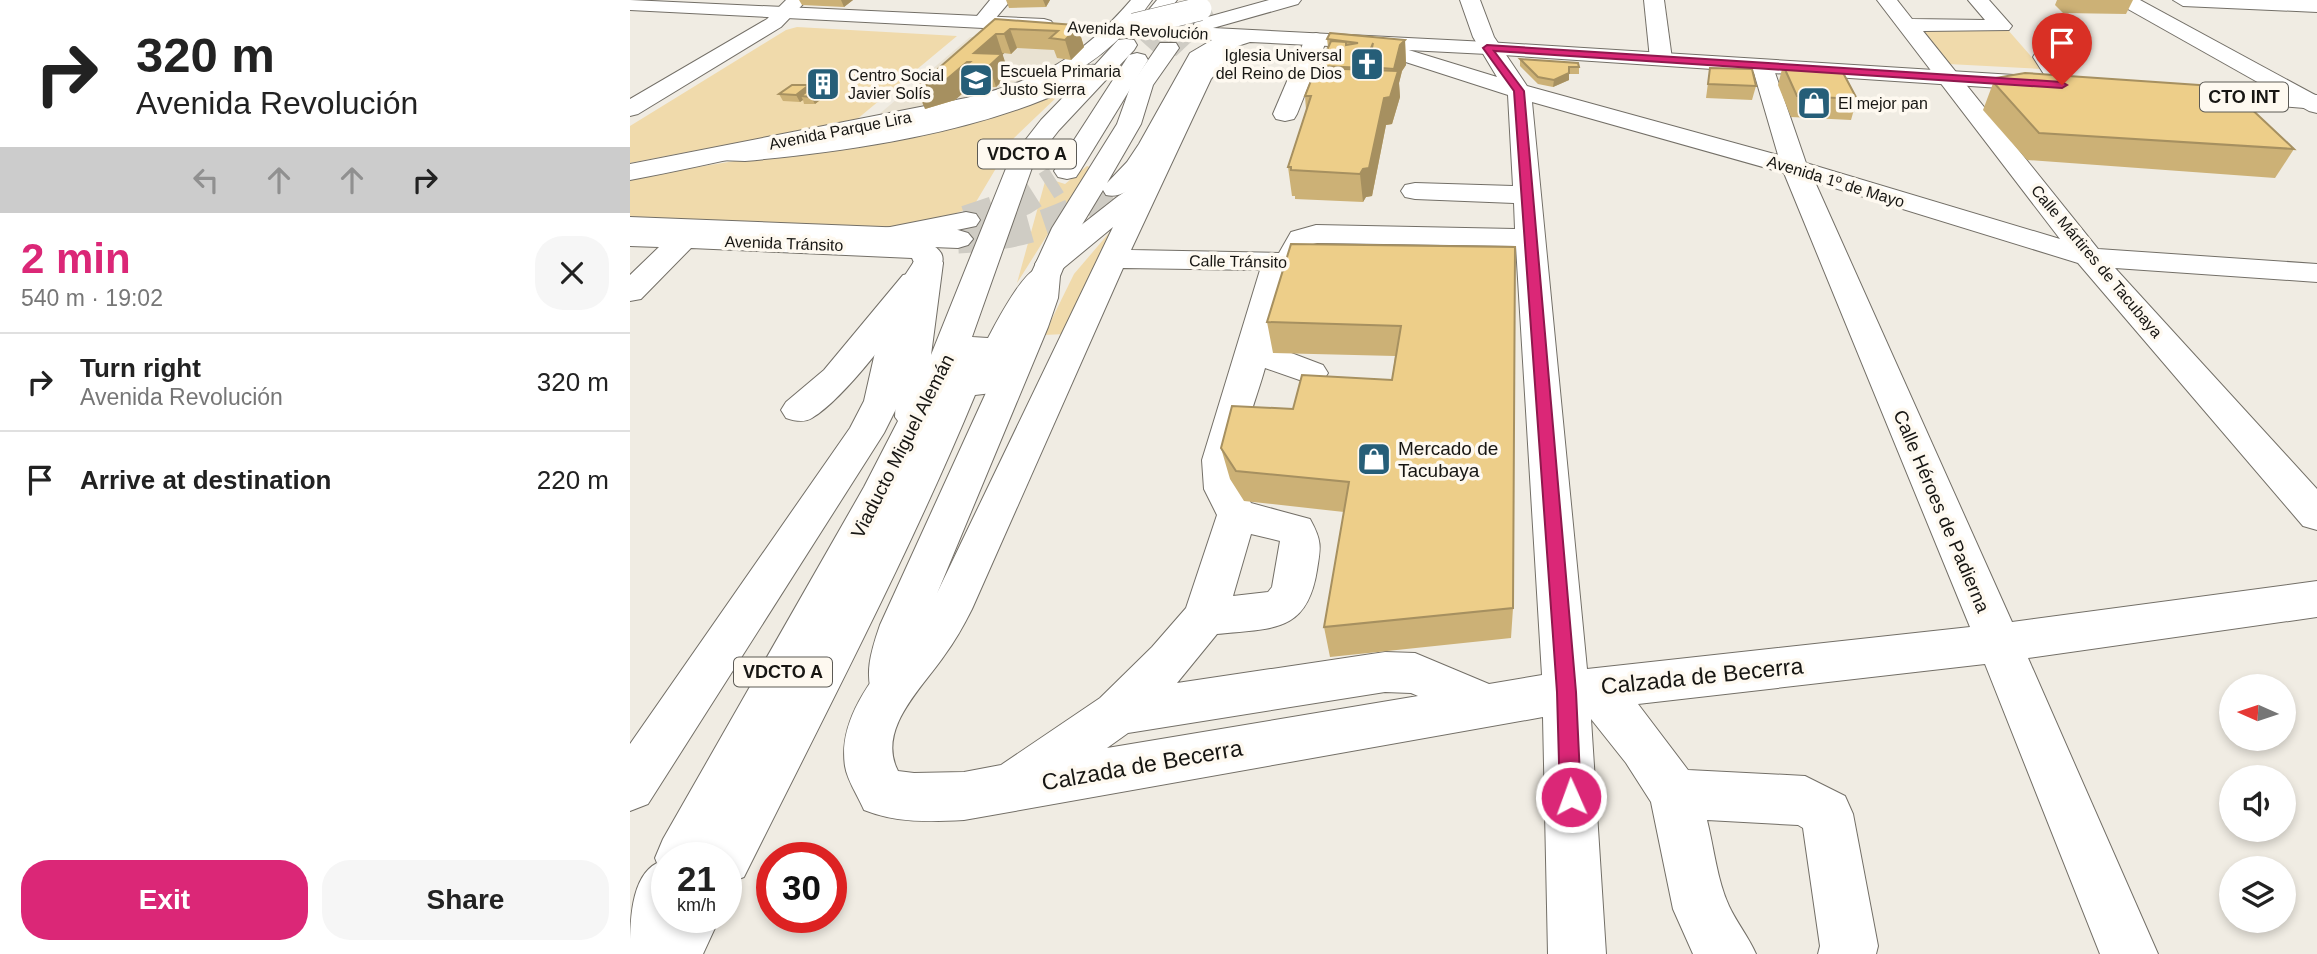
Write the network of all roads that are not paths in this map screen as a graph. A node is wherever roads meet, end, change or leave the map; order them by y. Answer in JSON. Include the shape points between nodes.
{"nodes":[{"id":1,"x":1001,"y":0,"type":"edge"},
{"id":2,"x":1236,"y":0,"type":"edge"},
{"id":3,"x":1269,"y":0,"type":"edge"},
{"id":4,"x":1291,"y":0,"type":"edge"},
{"id":5,"x":1470,"y":0,"type":"edge"},
{"id":6,"x":1654,"y":0,"type":"edge"},
{"id":7,"x":1887,"y":0,"type":"edge"},
{"id":8,"x":1978,"y":0,"type":"edge"},
{"id":9,"x":2126,"y":0,"type":"edge"},
{"id":10,"x":2183,"y":0,"type":"edge"},
{"id":11,"x":2279,"y":2,"type":"edge"},
{"id":12,"x":630,"y":4,"type":"edge"},
{"id":13,"x":792,"y":6,"type":"edge"},
{"id":14,"x":2317,"y":6,"type":"edge"},
{"id":15,"x":982,"y":22,"type":"junction"},
{"id":16,"x":1908,"y":25,"type":"junction"},
{"id":17,"x":1060,"y":26,"type":"edge"},
{"id":18,"x":1173,"y":26,"type":"edge"},
{"id":19,"x":1088,"y":28,"type":"dead end"},
{"id":20,"x":1316,"y":39,"type":"junction"},
{"id":21,"x":1363,"y":41,"type":"junction"},
{"id":22,"x":1487,"y":48,"type":"junction"},
{"id":23,"x":2071,"y":55,"type":"dead end"},
{"id":24,"x":1661,"y":59,"type":"junction"},
{"id":25,"x":1763,"y":66,"type":"junction"},
{"id":26,"x":1951,"y":78,"type":"junction"},
{"id":27,"x":2062,"y":85,"type":"junction"},
{"id":28,"x":2088,"y":87,"type":"edge"},
{"id":29,"x":1519,"y":91,"type":"junction"},
{"id":30,"x":2167,"y":92,"type":"edge"},
{"id":31,"x":2314,"y":103,"type":"edge"},
{"id":32,"x":630,"y":109,"type":"edge"},
{"id":33,"x":1285,"y":114,"type":"dead end"},
{"id":34,"x":1795,"y":168,"type":"junction"},
{"id":35,"x":630,"y":172,"type":"edge"},
{"id":36,"x":1061,"y":175,"type":"tunnel mouth"},
{"id":37,"x":1149,"y":183,"type":"junction"},
{"id":38,"x":1116,"y":189,"type":"tunnel mouth"},
{"id":39,"x":1415,"y":191,"type":"dead end"},
{"id":40,"x":1527,"y":195,"type":"junction"},
{"id":41,"x":630,"y":226,"type":"edge"},
{"id":42,"x":630,"y":237,"type":"edge"},
{"id":43,"x":685,"y":239,"type":"junction"},
{"id":44,"x":941,"y":251,"type":"junction"},
{"id":45,"x":1522,"y":257,"type":"junction"},
{"id":46,"x":2089,"y":257,"type":"junction"},
{"id":47,"x":1113,"y":259,"type":"junction"},
{"id":48,"x":1283,"y":262,"type":"junction"},
{"id":49,"x":1329,"y":262,"type":"edge"},
{"id":50,"x":1048,"y":270,"type":"junction"},
{"id":51,"x":2317,"y":273,"type":"edge"},
{"id":52,"x":630,"y":292,"type":"edge"},
{"id":53,"x":1311,"y":373,"type":"edge"},
{"id":54,"x":799,"y":410,"type":"dead end"},
{"id":55,"x":912,"y":462,"type":"junction"},
{"id":56,"x":1237,"y":515,"type":"junction"},
{"id":57,"x":2317,"y":515,"type":"edge"},
{"id":58,"x":2317,"y":599,"type":"edge"},
{"id":59,"x":1205,"y":617,"type":"junction"},
{"id":60,"x":1999,"y":643,"type":"junction"},
{"id":61,"x":891,"y":687,"type":"junction"},
{"id":62,"x":1581,"y":690,"type":"junction"},
{"id":63,"x":1486,"y":705,"type":"junction"},
{"id":64,"x":1117,"y":713,"type":"junction"},
{"id":65,"x":630,"y":787,"type":"edge"},
{"id":66,"x":1009,"y":788,"type":"junction"},
{"id":67,"x":1675,"y":794,"type":"junction"},
{"id":68,"x":691,"y":842,"type":"edge"},
{"id":69,"x":733,"y":842,"type":"edge"},
{"id":70,"x":651,"y":913,"type":"edge"},
{"id":71,"x":683,"y":933,"type":"edge"},
{"id":72,"x":630,"y":949,"type":"edge"},
{"id":73,"x":672,"y":954,"type":"edge"},
{"id":74,"x":1577,"y":954,"type":"edge"},
{"id":75,"x":1727,"y":954,"type":"edge"},
{"id":76,"x":1847,"y":954,"type":"edge"},
{"id":77,"x":2129,"y":954,"type":"edge"}],
"edges":[{"from":1,"to":15,"type":"main road"},
{"from":2,"to":18,"type":"main road"},
{"from":3,"to":18,"type":"main road"},
{"from":4,"to":18,"type":"main road"},
{"from":5,"to":22,"type":"main road"},
{"from":6,"to":24,"type":"main road"},
{"from":7,"to":16,"type":"main road","name":"Calle Mártires de Tacubaya"},
{"from":8,"to":16,"type":"main road","via":[[2002,26]]},
{"from":9,"to":31,"type":"main road","via":[[2281,90]]},
{"from":10,"to":11,"type":"main road"},
{"from":11,"to":14,"type":"main road"},
{"from":12,"to":13,"type":"main road","name":"Avenida Revolución"},
{"from":13,"to":15,"type":"main road","name":"Avenida Revolución"},
{"from":13,"to":32,"type":"main road","via":[[774,23]]},
{"from":15,"to":17,"type":"main road","name":"Avenida Revolución"},
{"from":16,"to":26,"type":"main road","name":"Calle Mártires de Tacubaya"},
{"from":18,"to":19,"type":"main road","name":"Avenida Revolución"},
{"from":18,"to":20,"type":"main road","name":"Avenida Revolución"},
{"from":18,"to":35,"type":"main road","name":"Avenida Parque Lira","via":[[1016,91]]},
{"from":18,"to":36,"type":"main road","via":[[1098,139]]},
{"from":18,"to":37,"type":"main road","via":[[1208,67]]},
{"from":18,"to":38,"type":"main road","via":[[1210,49],[1194,64],[1137,167]]},
{"from":18,"to":50,"type":"main road","via":[[1129,124],[1066,228]]},
{"from":18,"to":55,"type":"main road","name":"Viaducto Miguel Alemán","number":"VDCTO A","via":[[1067,129],[1039,170],[991,316]]},
{"from":20,"to":21,"type":"main road","name":"Avenida Revolución"},
{"from":20,"to":33,"type":"main road"},
{"from":21,"to":22,"type":"main road","name":"Avenida Revolución"},
{"from":21,"to":29,"type":"main road","name":"Avenida 1º de Mayo"},
{"from":22,"to":24,"type":"main road","name":"Avenida Revolución"},
{"from":22,"to":29,"type":"main road"},
{"from":23,"to":27,"type":"main road","via":[[2044,57]]},
{"from":24,"to":25,"type":"main road","name":"Avenida Revolución"},
{"from":25,"to":26,"type":"main road","name":"Avenida Revolución"},
{"from":25,"to":34,"type":"main road","name":"Calle Héroes de Padierna"},
{"from":26,"to":27,"type":"main road","name":"Avenida Revolución"},
{"from":26,"to":46,"type":"main road","name":"Calle Mártires de Tacubaya"},
{"from":27,"to":28,"type":"main road","name":"Avenida Revolución"},
{"from":29,"to":34,"type":"main road","name":"Avenida 1º de Mayo"},
{"from":29,"to":40,"type":"main road"},
{"from":30,"to":31,"type":"main road","number":"CTO INT"},
{"from":34,"to":46,"type":"main road","name":"Avenida 1º de Mayo"},
{"from":34,"to":60,"type":"main road","name":"Calle Héroes de Padierna"},
{"from":37,"to":47,"type":"main road"},
{"from":37,"to":50,"type":"main road"},
{"from":39,"to":40,"type":"main road"},
{"from":40,"to":45,"type":"main road"},
{"from":41,"to":44,"type":"main road","via":[[885,236]]},
{"from":42,"to":43,"type":"main road","name":"Avenida Tránsito"},
{"from":43,"to":44,"type":"main road","name":"Avenida Tránsito","via":[[919,248],[928,255]]},
{"from":43,"to":52,"type":"main road"},
{"from":44,"to":54,"type":"main road","via":[[836,378]]},
{"from":44,"to":55,"type":"main road","via":[[913,381]]},
{"from":44,"to":65,"type":"main road","name":"Viaducto Miguel Alemán","via":[[902,304],[882,401],[866,433]]},
{"from":45,"to":48,"type":"main road","via":[[1316,234],[1301,238]]},
{"from":45,"to":62,"type":"main road"},
{"from":46,"to":51,"type":"main road","name":"Avenida 1º de Mayo"},
{"from":46,"to":57,"type":"main road","name":"Calle Mártires de Tacubaya"},
{"from":47,"to":48,"type":"main road","name":"Calle Tránsito"},
{"from":47,"to":61,"type":"main road","via":[[942,622]]},
{"from":48,"to":49,"type":"main road","name":"Calle Tránsito"},
{"from":48,"to":53,"type":"main road","via":[[1267,352]]},
{"from":48,"to":56,"type":"main road","via":[[1221,460],[1222,489]]},
{"from":50,"to":55,"type":"main road","via":[[1020,309],[973,397]]},
{"from":50,"to":61,"type":"main road","via":[[1032,327],[902,625],[893,655]]},
{"from":55,"to":68,"type":"main road","name":"Viaducto Miguel Alemán","number":"VDCTO A"},
{"from":55,"to":69,"type":"main road","name":"Viaducto Miguel Alemán","number":"VDCTO A","via":[[849,621]]},
{"from":56,"to":59,"type":"main road"},
{"from":56,"to":59,"type":"main road","via":[[1296,530],[1301,541],[1292,593],[1283,605],[1268,610]]},
{"from":58,"to":60,"type":"main road","name":"Calzada de Becerra"},
{"from":59,"to":64,"type":"main road"},
{"from":60,"to":62,"type":"main road","name":"Calzada de Becerra"},
{"from":60,"to":77,"type":"main road","name":"Calle Héroes de Padierna"},
{"from":61,"to":66,"type":"main road","name":"Calzada de Becerra","via":[[870,732],[868,766],[882,793],[951,797]]},
{"from":62,"to":63,"type":"main road","name":"Calzada de Becerra"},
{"from":62,"to":67,"type":"main road","via":[[1643,747]]},
{"from":62,"to":74,"type":"main road"},
{"from":63,"to":64,"type":"main road","via":[[1415,673],[1385,672]]},
{"from":63,"to":66,"type":"main road","name":"Calzada de Becerra"},
{"from":64,"to":66,"type":"main road"},
{"from":67,"to":75,"type":"main road","via":[[1701,909]]},
{"from":67,"to":76,"type":"main road","via":[[1805,801],[1827,814]]},
{"from":70,"to":72,"type":"main road"},
{"from":71,"to":73,"type":"main road"}]}
